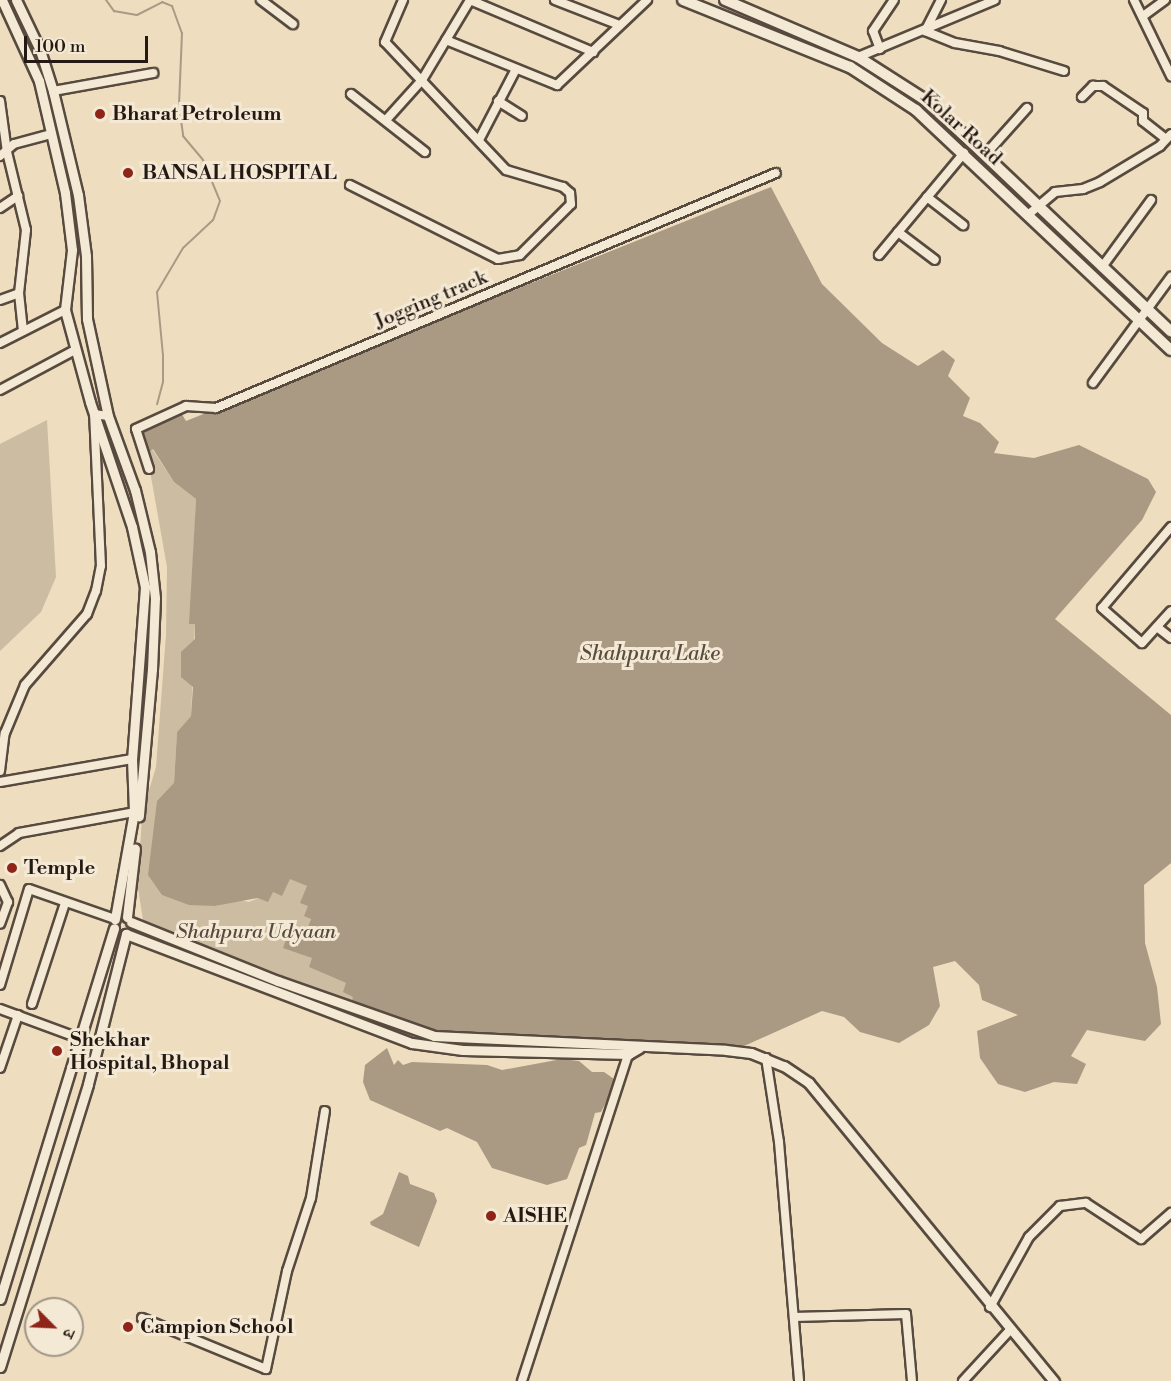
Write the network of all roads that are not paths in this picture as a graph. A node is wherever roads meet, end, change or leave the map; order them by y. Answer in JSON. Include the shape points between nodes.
{"nodes":[{"id":1,"x":2,"y":0,"type":"edge"},
{"id":2,"x":16,"y":0,"type":"edge"},
{"id":3,"x":261,"y":0,"type":"edge"},
{"id":4,"x":403,"y":0,"type":"edge"},
{"id":5,"x":470,"y":0,"type":"edge"},
{"id":6,"x":555,"y":0,"type":"edge"},
{"id":7,"x":647,"y":0,"type":"edge"},
{"id":8,"x":683,"y":0,"type":"edge"},
{"id":9,"x":725,"y":0,"type":"edge"},
{"id":10,"x":894,"y":0,"type":"edge"},
{"id":11,"x":941,"y":0,"type":"edge"},
{"id":12,"x":995,"y":0,"type":"edge"},
{"id":13,"x":1165,"y":0,"type":"edge"},
{"id":14,"x":1133,"y":1,"type":"edge"},
{"id":15,"x":704,"y":4,"type":"edge"},
{"id":16,"x":1143,"y":16,"type":"junction"},
{"id":17,"x":293,"y":24,"type":"dead end"},
{"id":18,"x":619,"y":26,"type":"junction"},
{"id":19,"x":925,"y":31,"type":"junction"},
{"id":20,"x":446,"y":40,"type":"junction"},
{"id":21,"x":880,"y":49,"type":"junction"},
{"id":22,"x":593,"y":52,"type":"junction"},
{"id":23,"x":858,"y":57,"type":"junction"},
{"id":24,"x":516,"y":69,"type":"junction"},
{"id":25,"x":1064,"y":71,"type":"dead end"},
{"id":26,"x":153,"y":73,"type":"dead end"},
{"id":27,"x":1171,"y":76,"type":"edge"},
{"id":28,"x":422,"y":80,"type":"junction"},
{"id":29,"x":53,"y":91,"type":"junction"},
{"id":30,"x":351,"y":94,"type":"dead end"},
{"id":31,"x":1082,"y":97,"type":"dead end"},
{"id":32,"x":498,"y":101,"type":"junction"},
{"id":33,"x":0,"y":103,"type":"edge"},
{"id":34,"x":1027,"y":108,"type":"dead end"},
{"id":35,"x":522,"y":116,"type":"dead end"},
{"id":36,"x":386,"y":120,"type":"junction"},
{"id":37,"x":52,"y":134,"type":"junction"},
{"id":38,"x":1169,"y":136,"type":"edge"},
{"id":39,"x":479,"y":140,"type":"junction"},
{"id":40,"x":425,"y":152,"type":"dead end"},
{"id":41,"x":964,"y":153,"type":"junction"},
{"id":42,"x":3,"y":154,"type":"edge"},
{"id":43,"x":985,"y":155,"type":"junction"},
{"id":44,"x":776,"y":173,"type":"dead end"},
{"id":45,"x":350,"y":185,"type":"dead end"},
{"id":46,"x":18,"y":196,"type":"junction"},
{"id":47,"x":927,"y":197,"type":"junction"},
{"id":48,"x":1151,"y":200,"type":"dead end"},
{"id":49,"x":0,"y":208,"type":"edge"},
{"id":50,"x":1032,"y":210,"type":"junction"},
{"id":51,"x":963,"y":225,"type":"dead end"},
{"id":52,"x":898,"y":232,"type":"junction"},
{"id":53,"x":879,"y":255,"type":"dead end"},
{"id":54,"x":935,"y":260,"type":"dead end"},
{"id":55,"x":1102,"y":267,"type":"junction"},
{"id":56,"x":1171,"y":277,"type":"edge"},
{"id":57,"x":19,"y":293,"type":"junction"},
{"id":58,"x":0,"y":300,"type":"edge"},
{"id":59,"x":65,"y":310,"type":"junction"},
{"id":60,"x":1149,"y":310,"type":"junction"},
{"id":61,"x":1141,"y":320,"type":"junction"},
{"id":62,"x":23,"y":331,"type":"junction"},
{"id":63,"x":1171,"y":332,"type":"edge"},
{"id":64,"x":0,"y":343,"type":"edge"},
{"id":65,"x":75,"y":350,"type":"junction"},
{"id":66,"x":1171,"y":350,"type":"edge"},
{"id":67,"x":1093,"y":383,"type":"dead end"},
{"id":68,"x":0,"y":390,"type":"edge"},
{"id":69,"x":94,"y":414,"type":"junction"},
{"id":70,"x":108,"y":416,"type":"junction"},
{"id":71,"x":149,"y":469,"type":"dead end"},
{"id":72,"x":1171,"y":527,"type":"edge"},
{"id":73,"x":1171,"y":611,"type":"edge"},
{"id":74,"x":1157,"y":627,"type":"junction"},
{"id":75,"x":1171,"y":638,"type":"edge"},
{"id":76,"x":132,"y":759,"type":"junction"},
{"id":77,"x":0,"y":771,"type":"edge"},
{"id":78,"x":0,"y":782,"type":"edge"},
{"id":79,"x":134,"y":812,"type":"junction"},
{"id":80,"x":0,"y":846,"type":"edge"},
{"id":81,"x":0,"y":885,"type":"edge"},
{"id":82,"x":64,"y":903,"type":"junction"},
{"id":83,"x":129,"y":919,"type":"junction"},
{"id":84,"x":0,"y":924,"type":"edge"},
{"id":85,"x":115,"y":924,"type":"junction"},
{"id":86,"x":126,"y":934,"type":"junction"},
{"id":87,"x":0,"y":985,"type":"edge"},
{"id":88,"x":32,"y":1005,"type":"dead end"},
{"id":89,"x":0,"y":1009,"type":"edge"},
{"id":90,"x":18,"y":1015,"type":"junction"},
{"id":91,"x":82,"y":1039,"type":"junction"},
{"id":92,"x":629,"y":1043,"type":"junction"},
{"id":93,"x":98,"y":1045,"type":"junction"},
{"id":94,"x":639,"y":1048,"type":"junction"},
{"id":95,"x":629,"y":1054,"type":"junction"},
{"id":96,"x":766,"y":1059,"type":"junction"},
{"id":97,"x":0,"y":1066,"type":"edge"},
{"id":98,"x":325,"y":1111,"type":"dead end"},
{"id":99,"x":1171,"y":1213,"type":"edge"},
{"id":100,"x":0,"y":1299,"type":"edge"},
{"id":101,"x":990,"y":1307,"type":"junction"},
{"id":102,"x":794,"y":1317,"type":"junction"},
{"id":103,"x":142,"y":1318,"type":"dead end"},
{"id":104,"x":1010,"y":1330,"type":"junction"},
{"id":105,"x":0,"y":1366,"type":"edge"},
{"id":106,"x":522,"y":1381,"type":"edge"},
{"id":107,"x":799,"y":1381,"type":"edge"},
{"id":108,"x":912,"y":1381,"type":"edge"},
{"id":109,"x":963,"y":1381,"type":"edge"},
{"id":110,"x":1054,"y":1381,"type":"edge"}],
"edges":[{"from":1,"to":37,"type":"street","via":[[39,81]]},
{"from":2,"to":29,"type":"street","via":[[40,50]]},
{"from":3,"to":17,"type":"street"},
{"from":4,"to":28,"type":"street","via":[[386,42]]},
{"from":5,"to":20,"type":"street"},
{"from":5,"to":22,"type":"street"},
{"from":6,"to":18,"type":"street"},
{"from":7,"to":18,"type":"street"},
{"from":8,"to":15,"type":"main road","name":"Kolar Road"},
{"from":9,"to":23,"type":"main road","name":"Kolar Road"},
{"from":10,"to":21,"type":"street","via":[[873,31]]},
{"from":11,"to":19,"type":"street"},
{"from":12,"to":19,"type":"street"},
{"from":13,"to":16,"type":"street"},
{"from":14,"to":16,"type":"street"},
{"from":15,"to":41,"type":"main road","name":"Kolar Road","via":[[850,67],[916,110]]},
{"from":16,"to":27,"type":"street"},
{"from":18,"to":22,"type":"street"},
{"from":19,"to":21,"type":"street"},
{"from":19,"to":25,"type":"street","via":[[955,43],[999,51]]},
{"from":20,"to":24,"type":"street"},
{"from":20,"to":28,"type":"street"},
{"from":21,"to":23,"type":"street"},
{"from":22,"to":24,"type":"street","via":[[557,85]]},
{"from":23,"to":43,"type":"main road","name":"Kolar Road","via":[[930,103]]},
{"from":24,"to":32,"type":"street"},
{"from":26,"to":29,"type":"street"},
{"from":28,"to":36,"type":"street"},
{"from":28,"to":39,"type":"street"},
{"from":29,"to":70,"type":"street","via":[[78,195],[86,256],[87,319]]},
{"from":30,"to":36,"type":"street"},
{"from":31,"to":38,"type":"street","via":[[1093,86],[1103,86],[1143,113],[1143,121]]},
{"from":32,"to":35,"type":"street"},
{"from":32,"to":39,"type":"street"},
{"from":33,"to":42,"type":"street"},
{"from":34,"to":43,"type":"street"},
{"from":36,"to":40,"type":"street"},
{"from":37,"to":42,"type":"street","via":[[14,144]]},
{"from":37,"to":59,"type":"street","via":[[72,250]]},
{"from":38,"to":50,"type":"street","via":[[1100,182],[1083,189],[1055,192]]},
{"from":39,"to":45,"type":"street","via":[[506,170],[570,193],[571,204],[520,255],[498,259]]},
{"from":41,"to":47,"type":"street"},
{"from":41,"to":50,"type":"main road","name":"Kolar Road"},
{"from":42,"to":46,"type":"street"},
{"from":43,"to":50,"type":"main road","name":"Kolar Road"},
{"from":44,"to":71,"type":"street","name":"Jogging track","via":[[216,408],[186,406],[136,429]]},
{"from":46,"to":49,"type":"street"},
{"from":46,"to":57,"type":"street","via":[[26,230]]},
{"from":47,"to":51,"type":"street"},
{"from":47,"to":52,"type":"street"},
{"from":48,"to":55,"type":"street"},
{"from":50,"to":55,"type":"main road","name":"Kolar Road"},
{"from":50,"to":61,"type":"main road","name":"Kolar Road"},
{"from":52,"to":53,"type":"street"},
{"from":52,"to":54,"type":"street"},
{"from":55,"to":60,"type":"main road","name":"Kolar Road"},
{"from":56,"to":60,"type":"street"},
{"from":57,"to":58,"type":"street"},
{"from":57,"to":62,"type":"street"},
{"from":59,"to":62,"type":"street"},
{"from":59,"to":65,"type":"street"},
{"from":60,"to":61,"type":"street"},
{"from":60,"to":63,"type":"main road","name":"Kolar Road"},
{"from":61,"to":66,"type":"main road","name":"Kolar Road"},
{"from":61,"to":67,"type":"street"},
{"from":62,"to":64,"type":"street"},
{"from":65,"to":68,"type":"street"},
{"from":65,"to":69,"type":"street"},
{"from":69,"to":70,"type":"street"},
{"from":69,"to":76,"type":"street","via":[[132,527],[145,586]]},
{"from":69,"to":77,"type":"street","via":[[101,566],[96,591],[87,614],[25,685],[5,733]]},
{"from":70,"to":83,"type":"street","via":[[146,529],[154,598],[145,767]]},
{"from":72,"to":74,"type":"street","via":[[1102,608],[1140,643]]},
{"from":73,"to":74,"type":"street"},
{"from":74,"to":75,"type":"street"},
{"from":76,"to":78,"type":"street"},
{"from":76,"to":79,"type":"street"},
{"from":79,"to":80,"type":"street","via":[[19,833]]},
{"from":79,"to":85,"type":"street"},
{"from":81,"to":84,"type":"street","via":[[8,902]]},
{"from":82,"to":85,"type":"street"},
{"from":82,"to":87,"type":"street","via":[[29,889]]},
{"from":82,"to":88,"type":"street"},
{"from":83,"to":85,"type":"street"},
{"from":83,"to":86,"type":"street","via":[[130,931]]},
{"from":83,"to":92,"type":"street","via":[[416,1032],[451,1038]]},
{"from":85,"to":86,"type":"street"},
{"from":85,"to":91,"type":"street"},
{"from":86,"to":93,"type":"street"},
{"from":86,"to":95,"type":"street","via":[[412,1043],[463,1050]]},
{"from":89,"to":90,"type":"street"},
{"from":90,"to":91,"type":"street"},
{"from":90,"to":97,"type":"street"},
{"from":91,"to":93,"type":"street"},
{"from":91,"to":100,"type":"street"},
{"from":92,"to":94,"type":"street"},
{"from":92,"to":95,"type":"street"},
{"from":93,"to":105,"type":"street"},
{"from":94,"to":95,"type":"street"},
{"from":94,"to":96,"type":"street","via":[[726,1050]]},
{"from":95,"to":106,"type":"street"},
{"from":96,"to":101,"type":"street","via":[[809,1083]]},
{"from":96,"to":102,"type":"street","via":[[779,1142]]},
{"from":98,"to":103,"type":"street","via":[[311,1198],[286,1271],[266,1369]]},
{"from":99,"to":101,"type":"street","via":[[1141,1239],[1086,1203],[1060,1206],[1029,1237]]},
{"from":101,"to":104,"type":"street"},
{"from":102,"to":107,"type":"street"},
{"from":102,"to":108,"type":"street","via":[[906,1314]]},
{"from":104,"to":109,"type":"street"},
{"from":104,"to":110,"type":"street"}]}
